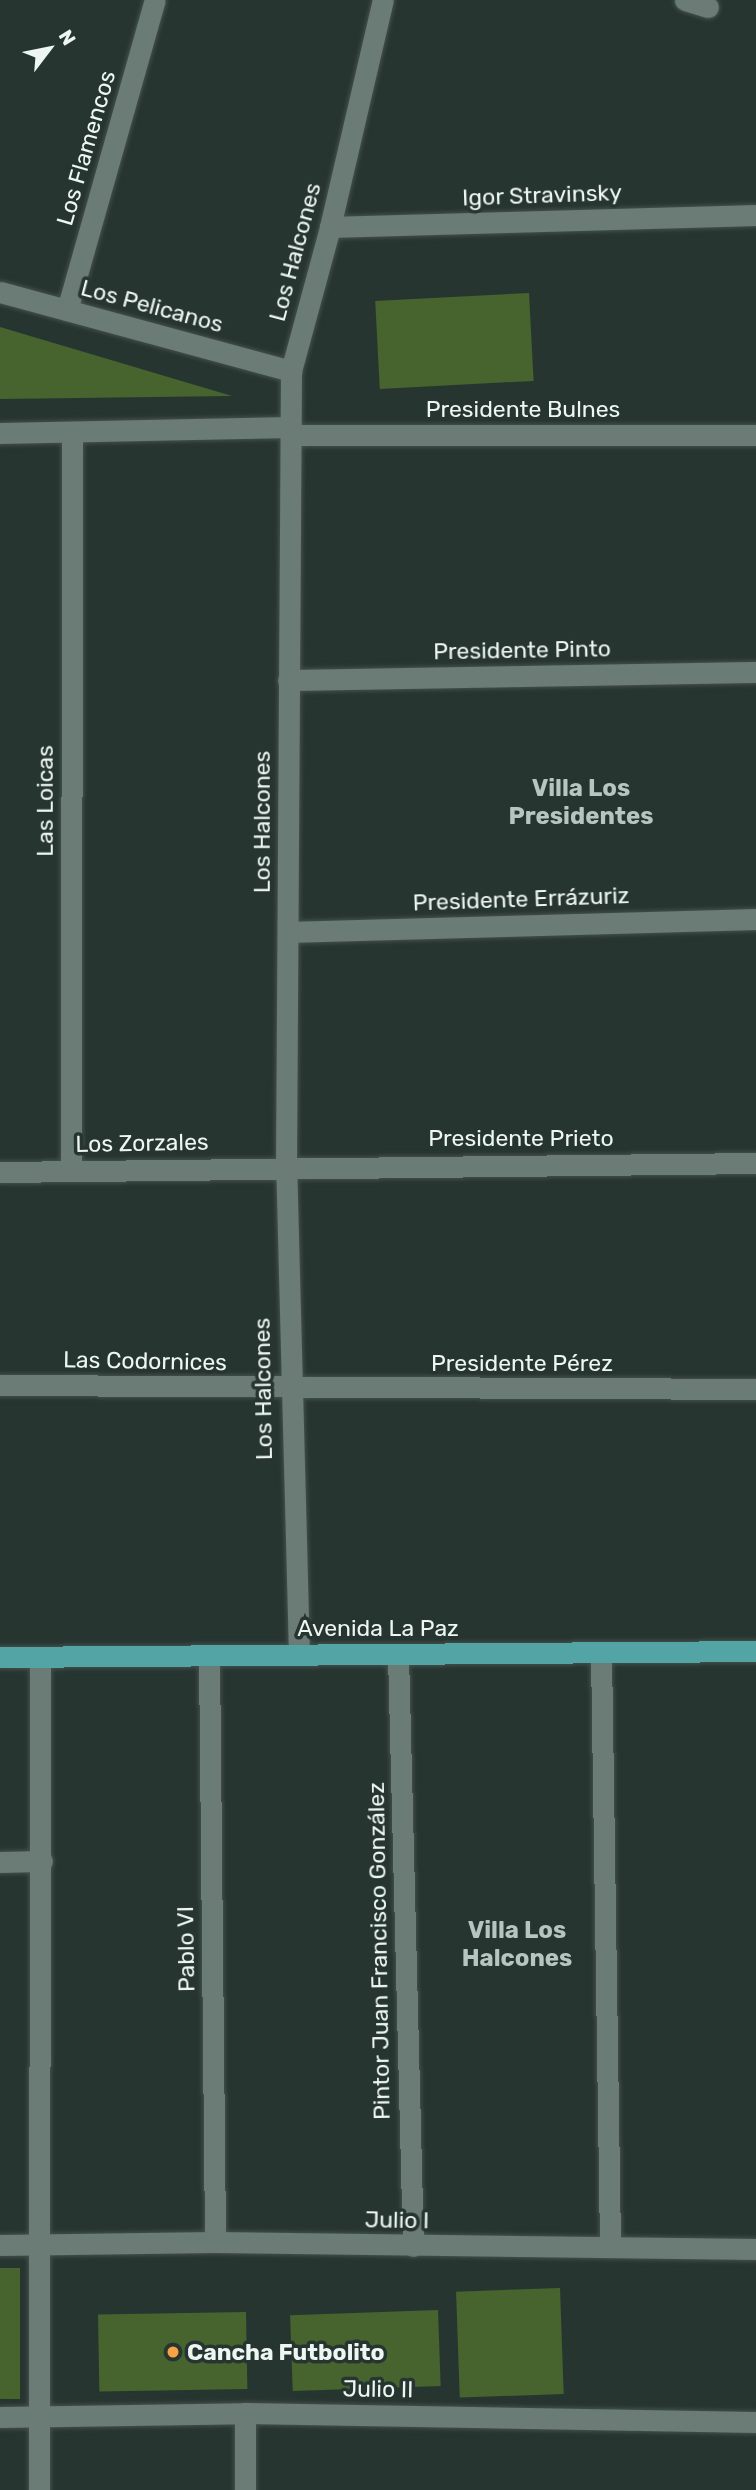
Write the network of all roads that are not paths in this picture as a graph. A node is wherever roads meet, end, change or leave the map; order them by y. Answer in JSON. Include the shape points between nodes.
{"nodes":[{"id":1,"x":155,"y":0,"type":"edge"},
{"id":2,"x":383,"y":0,"type":"edge"},
{"id":3,"x":685,"y":0,"type":"edge"},
{"id":4,"x":708,"y":7,"type":"dead end"},
{"id":5,"x":756,"y":215,"type":"edge"},
{"id":6,"x":330,"y":227,"type":"junction"},
{"id":7,"x":0,"y":292,"type":"edge"},
{"id":8,"x":67,"y":310,"type":"junction"},
{"id":9,"x":291,"y":371,"type":"junction"},
{"id":10,"x":290,"y":431,"type":"junction"},
{"id":11,"x":72,"y":432,"type":"junction"},
{"id":12,"x":0,"y":433,"type":"edge"},
{"id":13,"x":756,"y":435,"type":"edge"},
{"id":14,"x":756,"y":672,"type":"edge"},
{"id":15,"x":288,"y":680,"type":"junction"},
{"id":16,"x":756,"y":919,"type":"edge"},
{"id":17,"x":288,"y":932,"type":"junction"},
{"id":18,"x":756,"y":1163,"type":"edge"},
{"id":19,"x":286,"y":1167,"type":"junction"},
{"id":20,"x":71,"y":1171,"type":"junction"},
{"id":21,"x":0,"y":1172,"type":"edge"},
{"id":22,"x":0,"y":1385,"type":"edge"},
{"id":23,"x":289,"y":1389,"type":"junction"},
{"id":24,"x":756,"y":1389,"type":"edge"},
{"id":25,"x":756,"y":1651,"type":"edge"},
{"id":26,"x":601,"y":1652,"type":"junction"},
{"id":27,"x":398,"y":1654,"type":"junction"},
{"id":28,"x":209,"y":1655,"type":"junction"},
{"id":29,"x":299,"y":1655,"type":"junction"},
{"id":30,"x":0,"y":1657,"type":"edge"},
{"id":31,"x":40,"y":1657,"type":"junction"},
{"id":32,"x":42,"y":1861,"type":"junction"},
{"id":33,"x":0,"y":1862,"type":"edge"},
{"id":34,"x":215,"y":2242,"type":"junction"},
{"id":35,"x":0,"y":2245,"type":"edge"},
{"id":36,"x":36,"y":2245,"type":"junction"},
{"id":37,"x":413,"y":2246,"type":"junction"},
{"id":38,"x":610,"y":2247,"type":"junction"},
{"id":39,"x":756,"y":2249,"type":"edge"},
{"id":40,"x":245,"y":2413,"type":"junction"},
{"id":41,"x":0,"y":2417,"type":"edge"},
{"id":42,"x":39,"y":2417,"type":"junction"},
{"id":43,"x":756,"y":2421,"type":"edge"},
{"id":44,"x":39,"y":2490,"type":"edge"},
{"id":45,"x":244,"y":2490,"type":"edge"}],
"edges":[{"from":1,"to":8,"type":"street","name":"Los Flamencos"},
{"from":2,"to":6,"type":"street","name":"Los Halcones"},
{"from":3,"to":4,"type":"street"},
{"from":5,"to":6,"type":"street","name":"Igor Stravinsky"},
{"from":6,"to":9,"type":"street","name":"Los Halcones"},
{"from":7,"to":8,"type":"street","name":"Los Pelicanos"},
{"from":8,"to":9,"type":"street","name":"Los Pelicanos"},
{"from":9,"to":10,"type":"street","name":"Los Halcones"},
{"from":10,"to":11,"type":"street"},
{"from":10,"to":13,"type":"street","name":"Presidente Bulnes"},
{"from":10,"to":15,"type":"street","name":"Los Halcones"},
{"from":11,"to":12,"type":"street"},
{"from":11,"to":20,"type":"street","name":"Las Loicas"},
{"from":14,"to":15,"type":"street","name":"Presidente Pinto"},
{"from":15,"to":17,"type":"street","name":"Los Halcones"},
{"from":16,"to":17,"type":"street","name":"Presidente Errázuriz"},
{"from":17,"to":19,"type":"street","name":"Los Halcones"},
{"from":18,"to":19,"type":"street","name":"Presidente Prieto"},
{"from":19,"to":20,"type":"street","name":"Los Zorzales"},
{"from":19,"to":23,"type":"street","name":"Los Halcones"},
{"from":20,"to":21,"type":"street","name":"Los Zorzales"},
{"from":22,"to":23,"type":"street","name":"Las Codornices"},
{"from":23,"to":24,"type":"street","name":"Presidente Pérez"},
{"from":23,"to":29,"type":"street","name":"Los Halcones"},
{"from":25,"to":26,"type":"main road","name":"Avenida La Paz"},
{"from":26,"to":27,"type":"main road","name":"Avenida La Paz"},
{"from":26,"to":38,"type":"street"},
{"from":27,"to":29,"type":"main road","name":"Avenida La Paz"},
{"from":27,"to":37,"type":"street","name":"Pintor Juan Francisco González"},
{"from":28,"to":29,"type":"main road","name":"Avenida La Paz"},
{"from":28,"to":31,"type":"main road","name":"Avenida La Paz"},
{"from":28,"to":34,"type":"street","name":"Pablo VI"},
{"from":30,"to":31,"type":"main road","name":"Avenida La Paz"},
{"from":31,"to":32,"type":"street"},
{"from":32,"to":33,"type":"street"},
{"from":32,"to":36,"type":"street"},
{"from":34,"to":36,"type":"street","name":"Julio I"},
{"from":34,"to":37,"type":"street","name":"Julio I"},
{"from":35,"to":36,"type":"street","name":"Julio I"},
{"from":36,"to":42,"type":"street"},
{"from":37,"to":38,"type":"street","name":"Julio I"},
{"from":38,"to":39,"type":"street","name":"Julio I"},
{"from":40,"to":42,"type":"street","name":"Julio II"},
{"from":40,"to":43,"type":"street","name":"Julio II"},
{"from":40,"to":45,"type":"street"},
{"from":41,"to":42,"type":"street","name":"Julio II"},
{"from":42,"to":44,"type":"street"}]}
